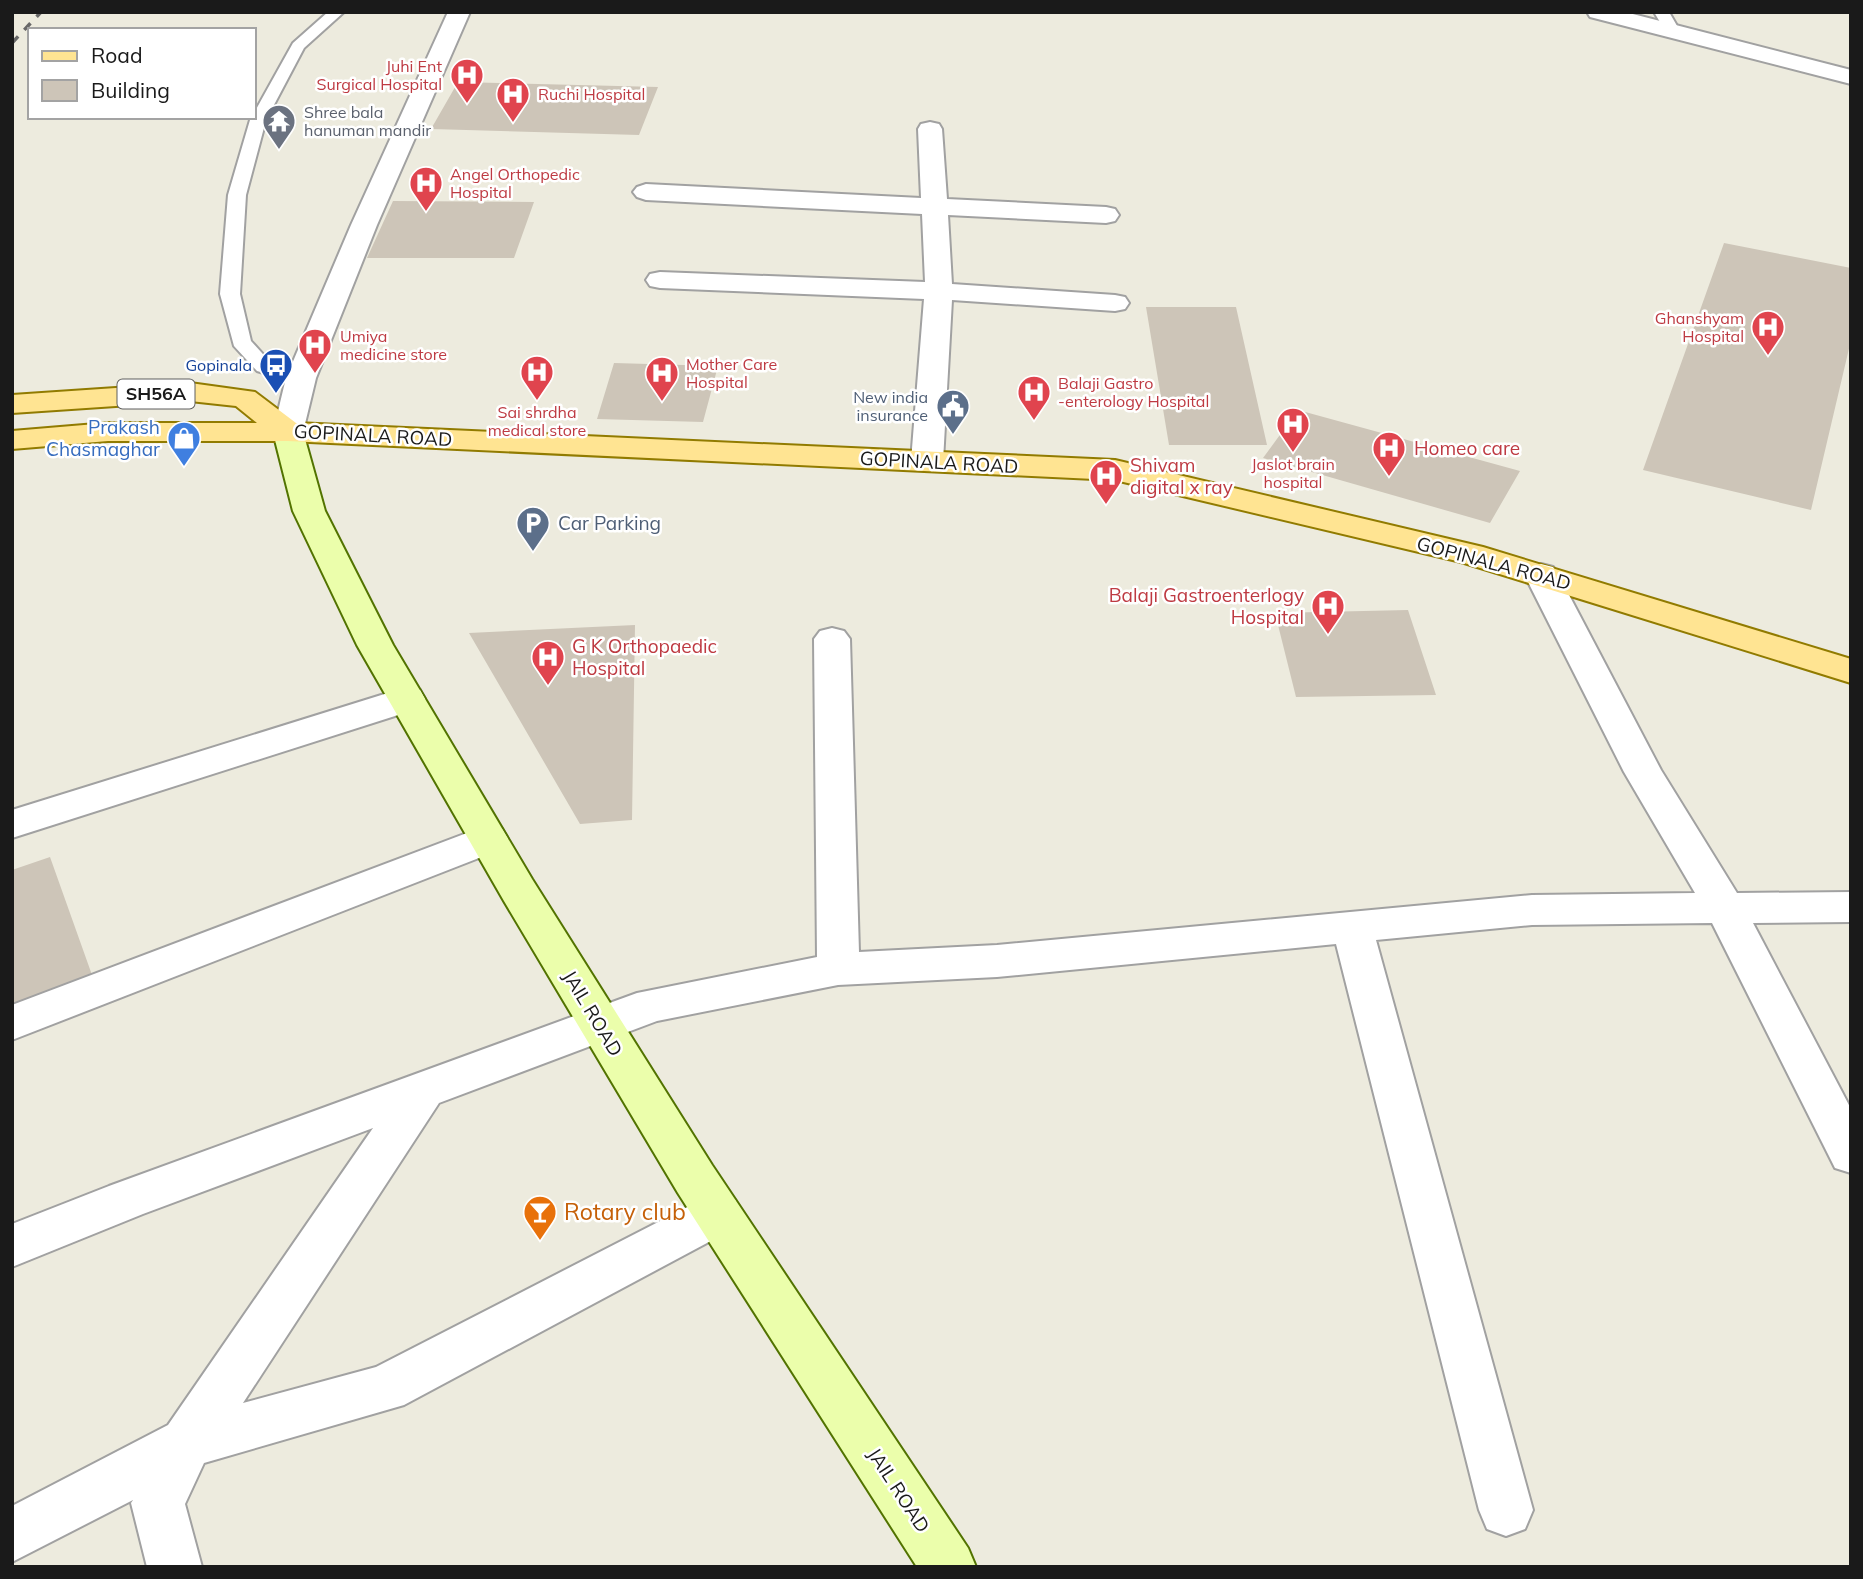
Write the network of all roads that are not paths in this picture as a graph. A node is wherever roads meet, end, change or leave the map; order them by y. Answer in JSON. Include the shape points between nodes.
{"nodes":[{"id":1,"x":337,"y":12,"type":"edge"},
{"id":2,"x":459,"y":12,"type":"edge"},
{"id":3,"x":1598,"y":12,"type":"edge"},
{"id":4,"x":1667,"y":22,"type":"edge"},
{"id":5,"x":1851,"y":77,"type":"edge"},
{"id":6,"x":930,"y":130,"type":"dead end"},
{"id":7,"x":646,"y":192,"type":"dead end"},
{"id":8,"x":933,"y":207,"type":"junction"},
{"id":9,"x":1106,"y":215,"type":"dead end"},
{"id":10,"x":660,"y":280,"type":"dead end"},
{"id":11,"x":939,"y":291,"type":"junction"},
{"id":12,"x":1115,"y":303,"type":"dead end"},
{"id":13,"x":301,"y":377,"type":"junction"},
{"id":14,"x":12,"y":404,"type":"edge"},
{"id":15,"x":288,"y":432,"type":"junction"},
{"id":16,"x":12,"y":440,"type":"edge"},
{"id":17,"x":927,"y":461,"type":"junction"},
{"id":18,"x":1541,"y":574,"type":"junction"},
{"id":19,"x":832,"y":639,"type":"dead end"},
{"id":20,"x":1851,"y":671,"type":"edge"},
{"id":21,"x":407,"y":699,"type":"junction"},
{"id":22,"x":12,"y":824,"type":"edge"},
{"id":23,"x":488,"y":839,"type":"junction"},
{"id":24,"x":1851,"y":907,"type":"edge"},
{"id":25,"x":1726,"y":908,"type":"junction"},
{"id":26,"x":1352,"y":927,"type":"junction"},
{"id":27,"x":838,"y":969,"type":"junction"},
{"id":28,"x":12,"y":1023,"type":"edge"},
{"id":29,"x":599,"y":1024,"type":"junction"},
{"id":30,"x":424,"y":1089,"type":"junction"},
{"id":31,"x":1851,"y":1154,"type":"edge"},
{"id":32,"x":718,"y":1214,"type":"junction"},
{"id":33,"x":12,"y":1246,"type":"edge"},
{"id":34,"x":187,"y":1443,"type":"junction"},
{"id":35,"x":1506,"y":1510,"type":"dead end"},
{"id":36,"x":12,"y":1535,"type":"edge"},
{"id":37,"x":175,"y":1567,"type":"edge"},
{"id":38,"x":949,"y":1567,"type":"edge"}],
"edges":[{"from":1,"to":13,"type":"lane","via":[[298,46],[258,120],[237,195],[230,294],[241,342],[264,367]]},
{"from":2,"to":13,"type":"street"},
{"from":3,"to":4,"type":"street"},
{"from":4,"to":5,"type":"street"},
{"from":6,"to":8,"type":"street"},
{"from":7,"to":8,"type":"street"},
{"from":8,"to":9,"type":"street"},
{"from":8,"to":11,"type":"street"},
{"from":10,"to":11,"type":"street"},
{"from":11,"to":12,"type":"street"},
{"from":11,"to":17,"type":"street"},
{"from":13,"to":15,"type":"street"},
{"from":14,"to":15,"type":"main road","name":"GOPINALA ROAD","number":"SH56A","via":[[190,391],[244,398]]},
{"from":15,"to":16,"type":"main road","via":[[108,432]]},
{"from":15,"to":17,"type":"main road","name":"GOPINALA ROAD"},
{"from":15,"to":21,"type":"street","name":"JAIL ROAD","via":[[309,511]]},
{"from":17,"to":18,"type":"main road","name":"GOPINALA ROAD","via":[[1115,470]]},
{"from":18,"to":20,"type":"main road","name":"GOPINALA ROAD"},
{"from":18,"to":25,"type":"street","via":[[1643,772]]},
{"from":19,"to":27,"type":"street"},
{"from":21,"to":22,"type":"street"},
{"from":21,"to":23,"type":"street","name":"JAIL ROAD"},
{"from":23,"to":28,"type":"street"},
{"from":23,"to":29,"type":"street","name":"JAIL ROAD"},
{"from":24,"to":25,"type":"street"},
{"from":25,"to":26,"type":"street","via":[[1532,910]]},
{"from":25,"to":31,"type":"street"},
{"from":26,"to":27,"type":"street","via":[[997,961]]},
{"from":26,"to":35,"type":"street"},
{"from":27,"to":29,"type":"street","via":[[652,1005]]},
{"from":29,"to":30,"type":"street"},
{"from":29,"to":32,"type":"street","name":"JAIL ROAD"},
{"from":30,"to":33,"type":"street"},
{"from":30,"to":34,"type":"street"},
{"from":32,"to":34,"type":"street","via":[[386,1388]]},
{"from":32,"to":38,"type":"street","name":"JAIL ROAD"},
{"from":34,"to":36,"type":"street"},
{"from":34,"to":37,"type":"street","via":[[158,1503]]}]}
